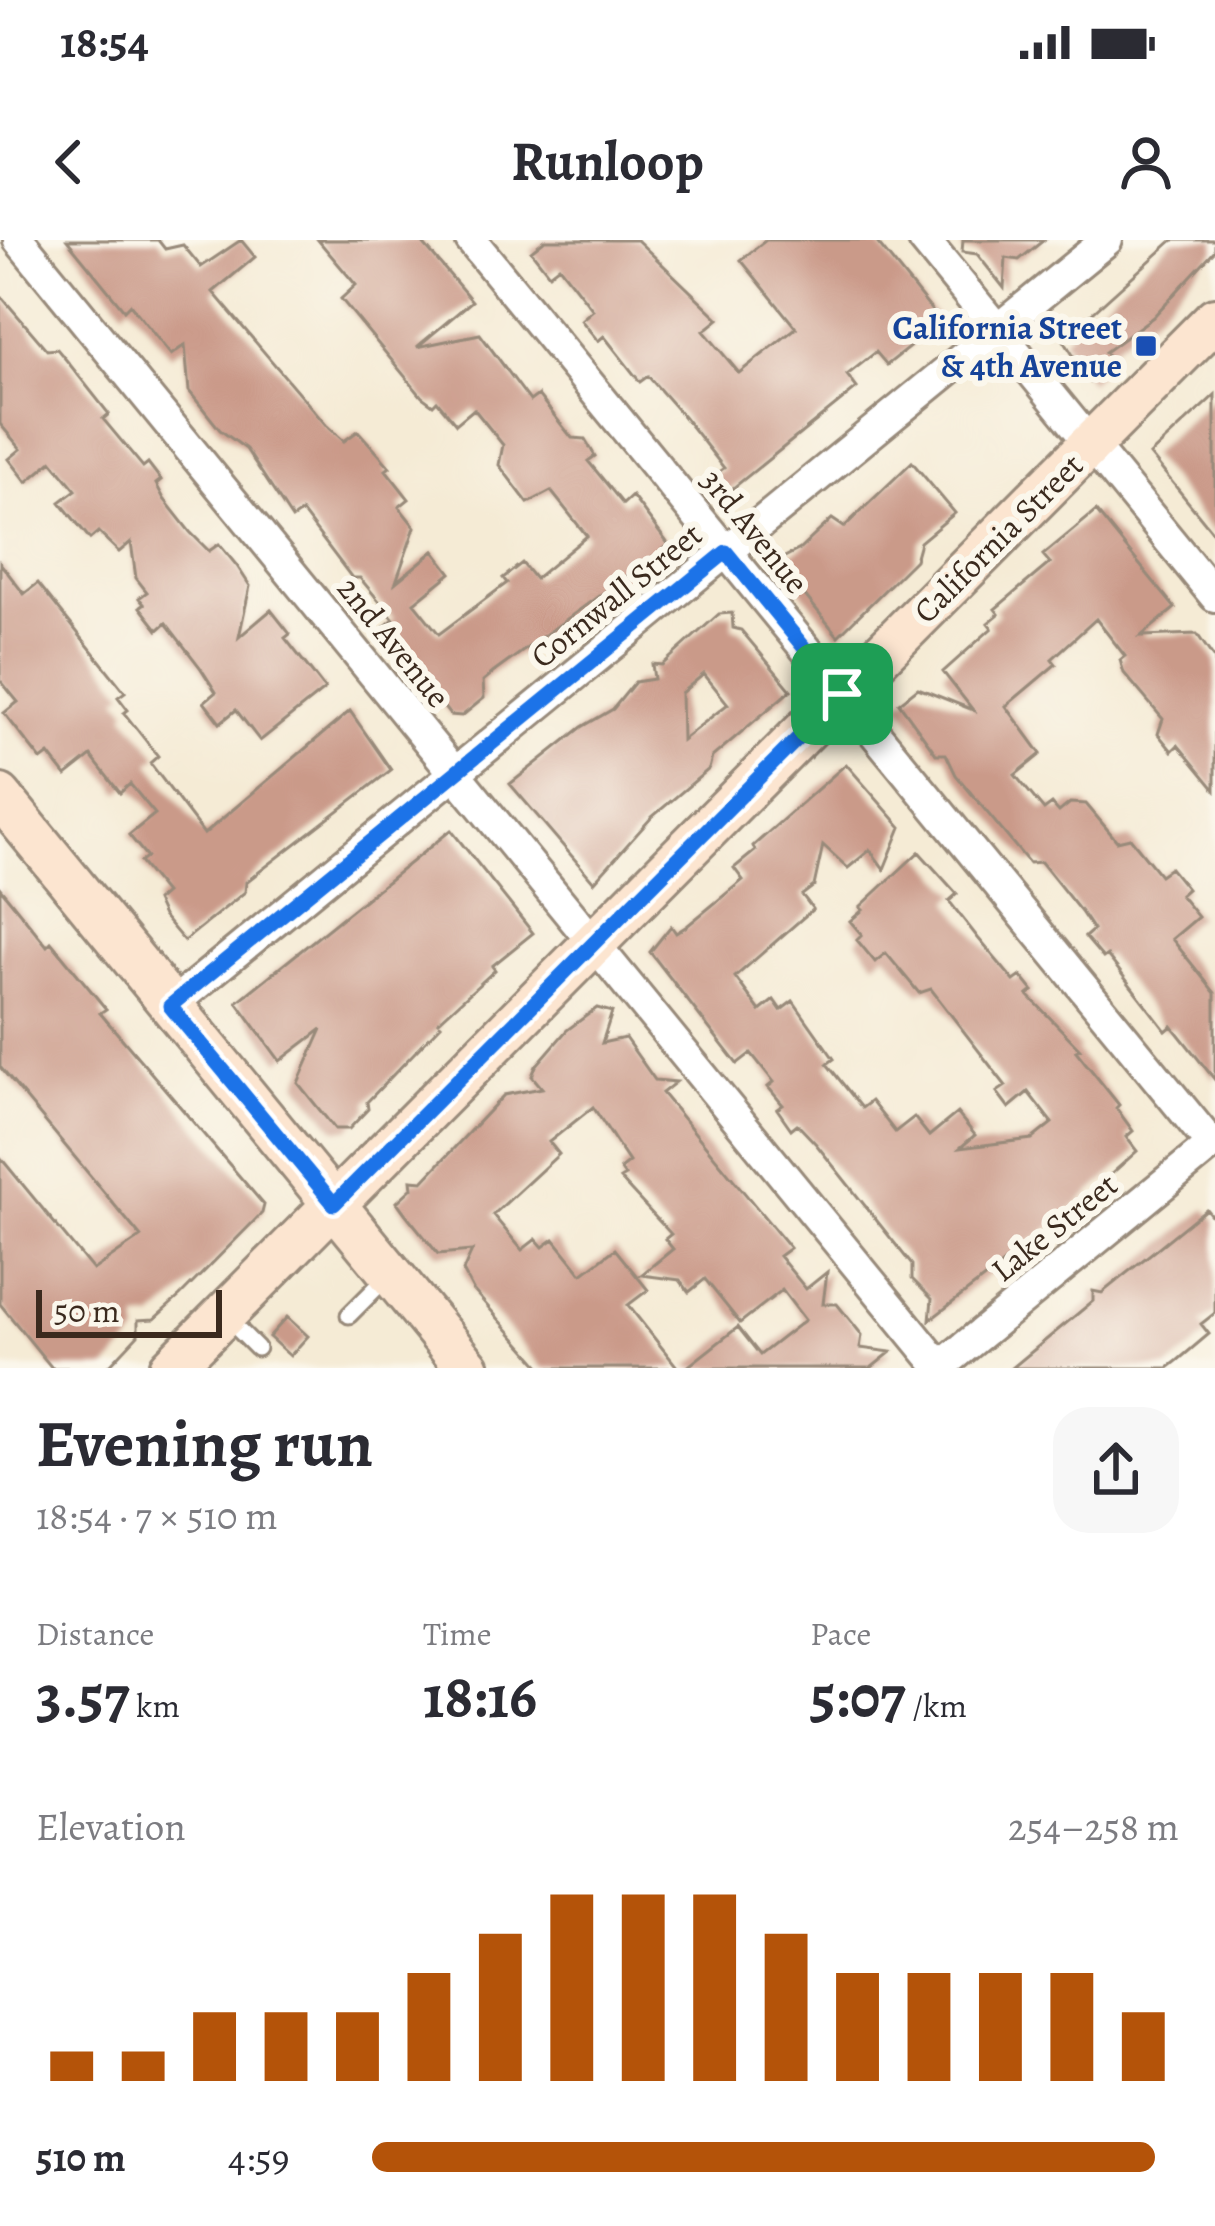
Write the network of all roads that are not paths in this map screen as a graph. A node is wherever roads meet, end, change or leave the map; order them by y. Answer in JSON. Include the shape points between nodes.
{"nodes":[{"id":1,"x":19,"y":240,"type":"edge"},
{"id":2,"x":471,"y":240,"type":"edge"},
{"id":3,"x":924,"y":240,"type":"edge"},
{"id":4,"x":1107,"y":240,"type":"edge"},
{"id":5,"x":1215,"y":320,"type":"edge"},
{"id":6,"x":998,"y":330,"type":"junction"},
{"id":7,"x":1091,"y":444,"type":"junction"},
{"id":8,"x":726,"y":552,"type":"junction"},
{"id":9,"x":1215,"y":596,"type":"edge"},
{"id":10,"x":842,"y":694,"type":"junction"},
{"id":11,"x":455,"y":773,"type":"junction"},
{"id":12,"x":0,"y":796,"type":"edge"},
{"id":13,"x":594,"y":943,"type":"junction"},
{"id":14,"x":170,"y":1006,"type":"junction"},
{"id":15,"x":1213,"y":1144,"type":"edge"},
{"id":16,"x":334,"y":1204,"type":"junction"},
{"id":17,"x":390,"y":1274,"type":"junction"},
{"id":18,"x":224,"y":1315,"type":"junction"},
{"id":19,"x":349,"y":1315,"type":"dead end"},
{"id":20,"x":257,"y":1348,"type":"dead end"},
{"id":21,"x":171,"y":1368,"type":"edge"},
{"id":22,"x":468,"y":1368,"type":"edge"},
{"id":23,"x":940,"y":1368,"type":"edge"}],
"edges":[{"from":1,"to":11,"type":"street","name":"2nd Avenue"},
{"from":2,"to":8,"type":"street","name":"3rd Avenue"},
{"from":3,"to":6,"type":"street"},
{"from":4,"to":6,"type":"street","name":"Cornwall Street"},
{"from":5,"to":7,"type":"main road","name":"California Street"},
{"from":6,"to":7,"type":"street"},
{"from":6,"to":8,"type":"street","name":"Cornwall Street"},
{"from":7,"to":9,"type":"street"},
{"from":7,"to":10,"type":"main road","name":"California Street"},
{"from":8,"to":10,"type":"street","name":"3rd Avenue"},
{"from":8,"to":11,"type":"street","name":"Cornwall Street"},
{"from":10,"to":13,"type":"main road","name":"California Street"},
{"from":10,"to":15,"type":"street","name":"3rd Avenue"},
{"from":11,"to":13,"type":"street","name":"2nd Avenue"},
{"from":11,"to":14,"type":"street","name":"Cornwall Street"},
{"from":12,"to":14,"type":"main road"},
{"from":13,"to":16,"type":"main road","name":"California Street"},
{"from":13,"to":23,"type":"street","name":"2nd Avenue"},
{"from":14,"to":16,"type":"main road"},
{"from":15,"to":23,"type":"street","name":"Lake Street"},
{"from":16,"to":17,"type":"main road"},
{"from":16,"to":18,"type":"main road","name":"California Street"},
{"from":17,"to":19,"type":"lane"},
{"from":17,"to":22,"type":"main road"},
{"from":18,"to":20,"type":"lane"},
{"from":18,"to":21,"type":"main road","name":"California Street"}]}
